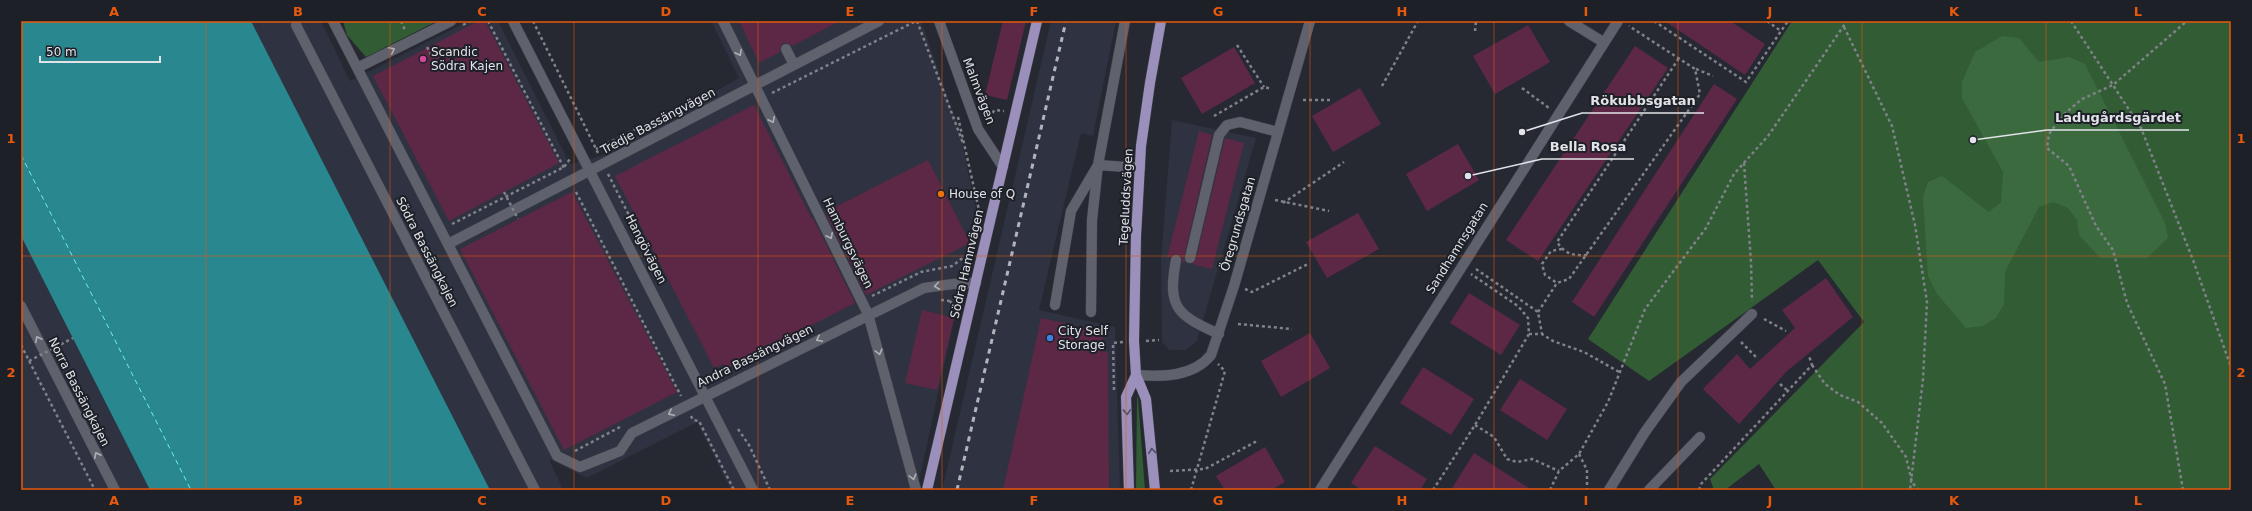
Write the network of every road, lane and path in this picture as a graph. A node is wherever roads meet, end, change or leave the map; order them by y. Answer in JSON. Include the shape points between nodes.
{"nodes":[{"id":1,"x":333,"y":21,"type":"edge"},
{"id":2,"x":470,"y":21,"type":"edge"},
{"id":3,"x":488,"y":21,"type":"edge"},
{"id":4,"x":513,"y":21,"type":"edge"},
{"id":5,"x":533,"y":21,"type":"edge"},
{"id":6,"x":722,"y":21,"type":"edge"},
{"id":7,"x":880,"y":21,"type":"edge"},
{"id":8,"x":916,"y":21,"type":"edge"},
{"id":9,"x":938,"y":21,"type":"edge"},
{"id":10,"x":1037,"y":21,"type":"edge"},
{"id":11,"x":1125,"y":21,"type":"edge"},
{"id":12,"x":1161,"y":21,"type":"edge"},
{"id":13,"x":1310,"y":21,"type":"edge"},
{"id":14,"x":1418,"y":21,"type":"edge"},
{"id":15,"x":1476,"y":21,"type":"edge"},
{"id":16,"x":1569,"y":21,"type":"edge"},
{"id":17,"x":1618,"y":21,"type":"edge"},
{"id":18,"x":1654,"y":21,"type":"edge"},
{"id":19,"x":1768,"y":21,"type":"edge"},
{"id":20,"x":1788,"y":21,"type":"edge"},
{"id":21,"x":1847,"y":21,"type":"edge"},
{"id":22,"x":2071,"y":21,"type":"edge"},
{"id":23,"x":2187,"y":21,"type":"edge"},
{"id":24,"x":454,"y":24,"type":"edge"},
{"id":25,"x":296,"y":25,"type":"dead end"},
{"id":26,"x":1628,"y":25,"type":"dead end"},
{"id":27,"x":1844,"y":27,"type":"junction"},
{"id":28,"x":1781,"y":30,"type":"junction"},
{"id":29,"x":1476,"y":31,"type":"dead end"},
{"id":30,"x":432,"y":41,"type":"dead end"},
{"id":31,"x":1604,"y":42,"type":"junction"},
{"id":32,"x":1237,"y":45,"type":"dead end"},
{"id":33,"x":786,"y":49,"type":"dead end"},
{"id":34,"x":432,"y":57,"type":"dead end"},
{"id":35,"x":1679,"y":58,"type":"junction"},
{"id":36,"x":794,"y":65,"type":"junction"},
{"id":37,"x":357,"y":68,"type":"junction"},
{"id":38,"x":1695,"y":69,"type":"junction"},
{"id":39,"x":1713,"y":76,"type":"dead end"},
{"id":40,"x":755,"y":85,"type":"junction"},
{"id":41,"x":2113,"y":85,"type":"junction"},
{"id":42,"x":1382,"y":86,"type":"dead end"},
{"id":43,"x":1264,"y":87,"type":"junction"},
{"id":44,"x":1522,"y":88,"type":"dead end"},
{"id":45,"x":1272,"y":89,"type":"dead end"},
{"id":46,"x":762,"y":98,"type":"junction"},
{"id":47,"x":1303,"y":100,"type":"dead end"},
{"id":48,"x":1332,"y":100,"type":"dead end"},
{"id":49,"x":686,"y":104,"type":"dead end"},
{"id":50,"x":1558,"y":115,"type":"junction"},
{"id":51,"x":1214,"y":116,"type":"dead end"},
{"id":52,"x":1278,"y":132,"type":"junction"},
{"id":53,"x":595,"y":149,"type":"junction"},
{"id":54,"x":581,"y":152,"type":"junction"},
{"id":55,"x":1344,"y":162,"type":"dead end"},
{"id":56,"x":1744,"y":163,"type":"junction"},
{"id":57,"x":603,"y":164,"type":"junction"},
{"id":58,"x":1098,"y":165,"type":"junction"},
{"id":59,"x":564,"y":167,"type":"junction"},
{"id":60,"x":1003,"y":167,"type":"junction"},
{"id":61,"x":1140,"y":168,"type":"junction"},
{"id":62,"x":591,"y":170,"type":"junction"},
{"id":63,"x":571,"y":181,"type":"junction"},
{"id":64,"x":504,"y":192,"type":"dead end"},
{"id":65,"x":1275,"y":200,"type":"dead end"},
{"id":66,"x":1283,"y":203,"type":"junction"},
{"id":67,"x":1329,"y":211,"type":"dead end"},
{"id":68,"x":981,"y":216,"type":"dead end"},
{"id":69,"x":518,"y":219,"type":"dead end"},
{"id":70,"x":450,"y":243,"type":"junction"},
{"id":71,"x":1562,"y":249,"type":"junction"},
{"id":72,"x":1587,"y":254,"type":"junction"},
{"id":73,"x":1190,"y":258,"type":"dead end"},
{"id":74,"x":1176,"y":260,"type":"dead end"},
{"id":75,"x":1308,"y":264,"type":"dead end"},
{"id":76,"x":1462,"y":264,"type":"junction"},
{"id":77,"x":662,"y":280,"type":"dead end"},
{"id":78,"x":976,"y":283,"type":"junction"},
{"id":79,"x":1557,"y":283,"type":"junction"},
{"id":80,"x":1234,"y":286,"type":"junction"},
{"id":81,"x":1055,"y":305,"type":"dead end"},
{"id":82,"x":21,"y":306,"type":"edge"},
{"id":83,"x":1091,"y":312,"type":"dead end"},
{"id":84,"x":1538,"y":312,"type":"junction"},
{"id":85,"x":868,"y":314,"type":"junction"},
{"id":86,"x":1752,"y":314,"type":"junction"},
{"id":87,"x":1238,"y":324,"type":"dead end"},
{"id":88,"x":1292,"y":329,"type":"dead end"},
{"id":89,"x":1786,"y":331,"type":"dead end"},
{"id":90,"x":1732,"y":333,"type":"junction"},
{"id":91,"x":1219,"y":334,"type":"junction"},
{"id":92,"x":1529,"y":334,"type":"junction"},
{"id":93,"x":1542,"y":334,"type":"junction"},
{"id":94,"x":73,"y":338,"type":"dead end"},
{"id":95,"x":21,"y":345,"type":"edge"},
{"id":96,"x":1211,"y":355,"type":"junction"},
{"id":97,"x":1809,"y":356,"type":"dead end"},
{"id":98,"x":1758,"y":359,"type":"dead end"},
{"id":99,"x":29,"y":361,"type":"junction"},
{"id":100,"x":1812,"y":365,"type":"junction"},
{"id":101,"x":2231,"y":367,"type":"edge"},
{"id":102,"x":1620,"y":373,"type":"junction"},
{"id":103,"x":1136,"y":375,"type":"junction"},
{"id":104,"x":697,"y":379,"type":"junction"},
{"id":105,"x":1780,"y":384,"type":"dead end"},
{"id":106,"x":1788,"y":391,"type":"junction"},
{"id":107,"x":679,"y":395,"type":"junction"},
{"id":108,"x":706,"y":395,"type":"junction"},
{"id":109,"x":685,"y":406,"type":"junction"},
{"id":110,"x":734,"y":424,"type":"dead end"},
{"id":111,"x":623,"y":425,"type":"dead end"},
{"id":112,"x":1475,"y":425,"type":"junction"},
{"id":113,"x":1700,"y":438,"type":"dead end"},
{"id":114,"x":1257,"y":441,"type":"dead end"},
{"id":115,"x":574,"y":452,"type":"dead end"},
{"id":116,"x":1579,"y":454,"type":"junction"},
{"id":117,"x":557,"y":456,"type":"joint"},
{"id":118,"x":1197,"y":469,"type":"junction"},
{"id":119,"x":1170,"y":471,"type":"dead end"},
{"id":120,"x":1559,"y":471,"type":"junction"},
{"id":121,"x":1912,"y":482,"type":"junction"},
{"id":122,"x":95,"y":490,"type":"edge"},
{"id":123,"x":115,"y":490,"type":"edge"},
{"id":124,"x":535,"y":490,"type":"edge"},
{"id":125,"x":734,"y":490,"type":"edge"},
{"id":126,"x":753,"y":490,"type":"edge"},
{"id":127,"x":770,"y":490,"type":"edge"},
{"id":128,"x":916,"y":490,"type":"edge"},
{"id":129,"x":927,"y":490,"type":"edge"},
{"id":130,"x":1129,"y":490,"type":"edge"},
{"id":131,"x":1156,"y":490,"type":"edge"},
{"id":132,"x":1191,"y":490,"type":"edge"},
{"id":133,"x":1320,"y":490,"type":"edge"},
{"id":134,"x":1433,"y":490,"type":"edge"},
{"id":135,"x":1550,"y":490,"type":"edge"},
{"id":136,"x":1587,"y":490,"type":"edge"},
{"id":137,"x":1609,"y":490,"type":"edge"},
{"id":138,"x":1649,"y":490,"type":"edge"},
{"id":139,"x":1699,"y":490,"type":"edge"},
{"id":140,"x":1910,"y":490,"type":"edge"},
{"id":141,"x":1918,"y":490,"type":"edge"},
{"id":142,"x":2182,"y":490,"type":"edge"}],
"edges":[{"from":1,"to":37,"type":"street","name":"Södra Bassängkajen"},
{"from":2,"to":24,"type":"path"},
{"from":3,"to":59,"type":"path"},
{"from":4,"to":54,"type":"street","name":"Hangövägen"},
{"from":5,"to":53,"type":"path"},
{"from":6,"to":40,"type":"street","name":"Hamburgsvägen","one_way":true},
{"from":7,"to":36,"type":"street","name":"Tredje Bassängvägen"},
{"from":8,"to":46,"type":"path"},
{"from":8,"to":68,"type":"path","via":[[964,145]]},
{"from":9,"to":60,"type":"street","name":"Malmvägen","via":[[978,129]]},
{"from":10,"to":60,"type":"main road","name":"Södra Hamnvägen"},
{"from":11,"to":58,"type":"street"},
{"from":12,"to":61,"type":"main road","name":"Tegeluddsvägen","via":[[1150,83]]},
{"from":13,"to":52,"type":"street","name":"Öregrundsgatan"},
{"from":14,"to":42,"type":"path"},
{"from":15,"to":29,"type":"path"},
{"from":16,"to":31,"type":"street"},
{"from":17,"to":31,"type":"street","name":"Sandhamnsgatan"},
{"from":18,"to":28,"type":"path","via":[[1746,82]]},
{"from":19,"to":28,"type":"path"},
{"from":20,"to":28,"type":"path"},
{"from":21,"to":27,"type":"path"},
{"from":22,"to":41,"type":"path"},
{"from":23,"to":41,"type":"path"},
{"from":37,"to":24,"type":"street","one_way":true},
{"from":25,"to":124,"type":"street","name":"Södra Bassängkajen"},
{"from":26,"to":35,"type":"path"},
{"from":27,"to":56,"type":"path","via":[[1768,136]]},
{"from":27,"to":121,"type":"path","via":[[1892,126],[1915,225],[1927,302],[1923,379]]},
{"from":30,"to":34,"type":"path","via":[[426,45]]},
{"from":31,"to":50,"type":"street","name":"Sandhamnsgatan"},
{"from":32,"to":43,"type":"path"},
{"from":33,"to":36,"type":"street"},
{"from":35,"to":38,"type":"path"},
{"from":35,"to":71,"type":"path","via":[[1557,242]]},
{"from":36,"to":40,"type":"street","name":"Tredje Bassängvägen"},
{"from":37,"to":70,"type":"street","name":"Södra Bassängkajen"},
{"from":38,"to":39,"type":"path"},
{"from":38,"to":72,"type":"path","via":[[1700,94]]},
{"from":40,"to":46,"type":"street","name":"Hamburgsvägen"},
{"from":40,"to":57,"type":"street","name":"Tredje Bassängvägen"},
{"from":41,"to":101,"type":"path","via":[[2141,128],[2193,260]]},
{"from":41,"to":142,"type":"path","via":[[2082,99],[2063,115],[2048,134],[2047,148],[2069,166],[2096,226],[2113,250],[2127,303],[2164,384]]},
{"from":43,"to":45,"type":"path"},
{"from":43,"to":51,"type":"path"},
{"from":44,"to":50,"type":"path"},
{"from":46,"to":85,"type":"street","name":"Hamburgsvägen","one_way":true},
{"from":47,"to":48,"type":"path"},
{"from":49,"to":53,"type":"path"},
{"from":50,"to":76,"type":"street","name":"Sandhamnsgatan"},
{"from":52,"to":73,"type":"street","via":[[1240,122],[1227,125],[1219,135]]},
{"from":52,"to":80,"type":"street","name":"Öregrundsgatan"},
{"from":53,"to":54,"type":"path","via":[[590,148]]},
{"from":53,"to":57,"type":"path"},
{"from":54,"to":59,"type":"path","via":[[571,158]]},
{"from":54,"to":62,"type":"street","name":"Hangövägen"},
{"from":55,"to":66,"type":"path"},
{"from":56,"to":86,"type":"path","via":[[1752,262]]},
{"from":56,"to":102,"type":"path","via":[[1734,174],[1706,228],[1645,309]]},
{"from":57,"to":62,"type":"street","name":"Tredje Bassängvägen"},
{"from":57,"to":77,"type":"path"},
{"from":58,"to":61,"type":"street"},
{"from":58,"to":81,"type":"street","via":[[1071,211]]},
{"from":58,"to":83,"type":"street","via":[[1092,220]]},
{"from":59,"to":63,"type":"path"},
{"from":59,"to":70,"type":"path","via":[[445,228]]},
{"from":60,"to":78,"type":"main road","name":"Södra Hamnvägen"},
{"from":61,"to":103,"type":"main road","name":"Tegeluddsvägen","via":[[1135,251]]},
{"from":62,"to":63,"type":"street","name":"Tredje Bassängvägen"},
{"from":62,"to":104,"type":"street","name":"Hangövägen"},
{"from":63,"to":70,"type":"street","name":"Tredje Bassängvägen"},
{"from":63,"to":107,"type":"path"},
{"from":64,"to":69,"type":"path","bridge":true},
{"from":65,"to":66,"type":"path"},
{"from":66,"to":67,"type":"path"},
{"from":70,"to":117,"type":"street","name":"Södra Bassängkajen"},
{"from":71,"to":72,"type":"path","via":[[1572,256]]},
{"from":71,"to":79,"type":"path","via":[[1551,251],[1542,264],[1545,275]]},
{"from":72,"to":79,"type":"path","via":[[1569,279]]},
{"from":74,"to":91,"type":"street","via":[[1172,290],[1177,308],[1190,321]]},
{"from":75,"to":80,"type":"path","via":[[1252,292]]},
{"from":76,"to":84,"type":"path"},
{"from":76,"to":92,"type":"path","via":[[1518,306],[1528,318]]},
{"from":76,"to":133,"type":"street","name":"Sandhamnsgatan"},
{"from":78,"to":85,"type":"street","name":"Andra Bassängvägen","one_way":true,"via":[[924,288]]},
{"from":78,"to":129,"type":"main road","name":"Södra Hamnvägen"},
{"from":79,"to":84,"type":"path"},
{"from":80,"to":91,"type":"street","name":"Öregrundsgatan"},
{"from":123,"to":82,"type":"street","name":"Norra Bassängkajen","one_way":true},
{"from":84,"to":93,"type":"path"},
{"from":85,"to":108,"type":"street","name":"Andra Bassängvägen","one_way":true},
{"from":85,"to":128,"type":"street","name":"Hamburgsvägen","one_way":true},
{"from":86,"to":89,"type":"path"},
{"from":86,"to":90,"type":"street"},
{"from":87,"to":88,"type":"path"},
{"from":90,"to":98,"type":"path"},
{"from":90,"to":137,"type":"street","via":[[1681,382],[1645,432]]},
{"from":91,"to":96,"type":"street","name":"Öregrundsgatan"},
{"from":92,"to":93,"type":"path"},
{"from":92,"to":112,"type":"path"},
{"from":93,"to":102,"type":"path","via":[[1584,352]]},
{"from":94,"to":99,"type":"path","bridge":true},
{"from":95,"to":99,"type":"path"},
{"from":96,"to":103,"type":"street","name":"Öregrundsgatan","via":[[1197,369],[1189,372],[1157,376]]},
{"from":96,"to":118,"type":"path","via":[[1225,371]]},
{"from":97,"to":100,"type":"path"},
{"from":99,"to":122,"type":"path"},
{"from":100,"to":106,"type":"path"},
{"from":100,"to":121,"type":"path","via":[[1825,384],[1840,395],[1858,402],[1882,423],[1906,457]]},
{"from":102,"to":116,"type":"path","via":[[1608,402]]},
{"from":103,"to":130,"type":"main road","name":"Tegeluddsvägen","one_way":true,"via":[[1126,397]]},
{"from":131,"to":103,"type":"main road","name":"Tegeluddsvägen","one_way":true,"via":[[1146,399]]},
{"from":104,"to":107,"type":"path","via":[[684,386],[684,391]]},
{"from":104,"to":108,"type":"street","name":"Hangövägen"},
{"from":105,"to":106,"type":"path"},
{"from":106,"to":139,"type":"path","via":[[1701,484]]},
{"from":107,"to":109,"type":"path"},
{"from":108,"to":109,"type":"street","name":"Andra Bassängvägen"},
{"from":108,"to":126,"type":"street","name":"Hangövägen"},
{"from":109,"to":117,"type":"street","name":"Andra Bassängvägen","one_way":true,"via":[[632,433],[620,451],[580,467]]},
{"from":109,"to":125,"type":"path","via":[[693,420],[699,421]]},
{"from":110,"to":127,"type":"path","via":[[749,445]]},
{"from":111,"to":115,"type":"path"},
{"from":112,"to":120,"type":"path","via":[[1494,437],[1506,459],[1517,462],[1532,459]]},
{"from":112,"to":134,"type":"path"},
{"from":113,"to":138,"type":"street"},
{"from":114,"to":118,"type":"path","via":[[1205,469]]},
{"from":116,"to":120,"type":"path"},
{"from":116,"to":136,"type":"path","via":[[1587,470]]},
{"from":118,"to":119,"type":"path"},
{"from":118,"to":132,"type":"path"},
{"from":120,"to":135,"type":"path"},
{"from":121,"to":140,"type":"path"},
{"from":121,"to":141,"type":"path"}]}
